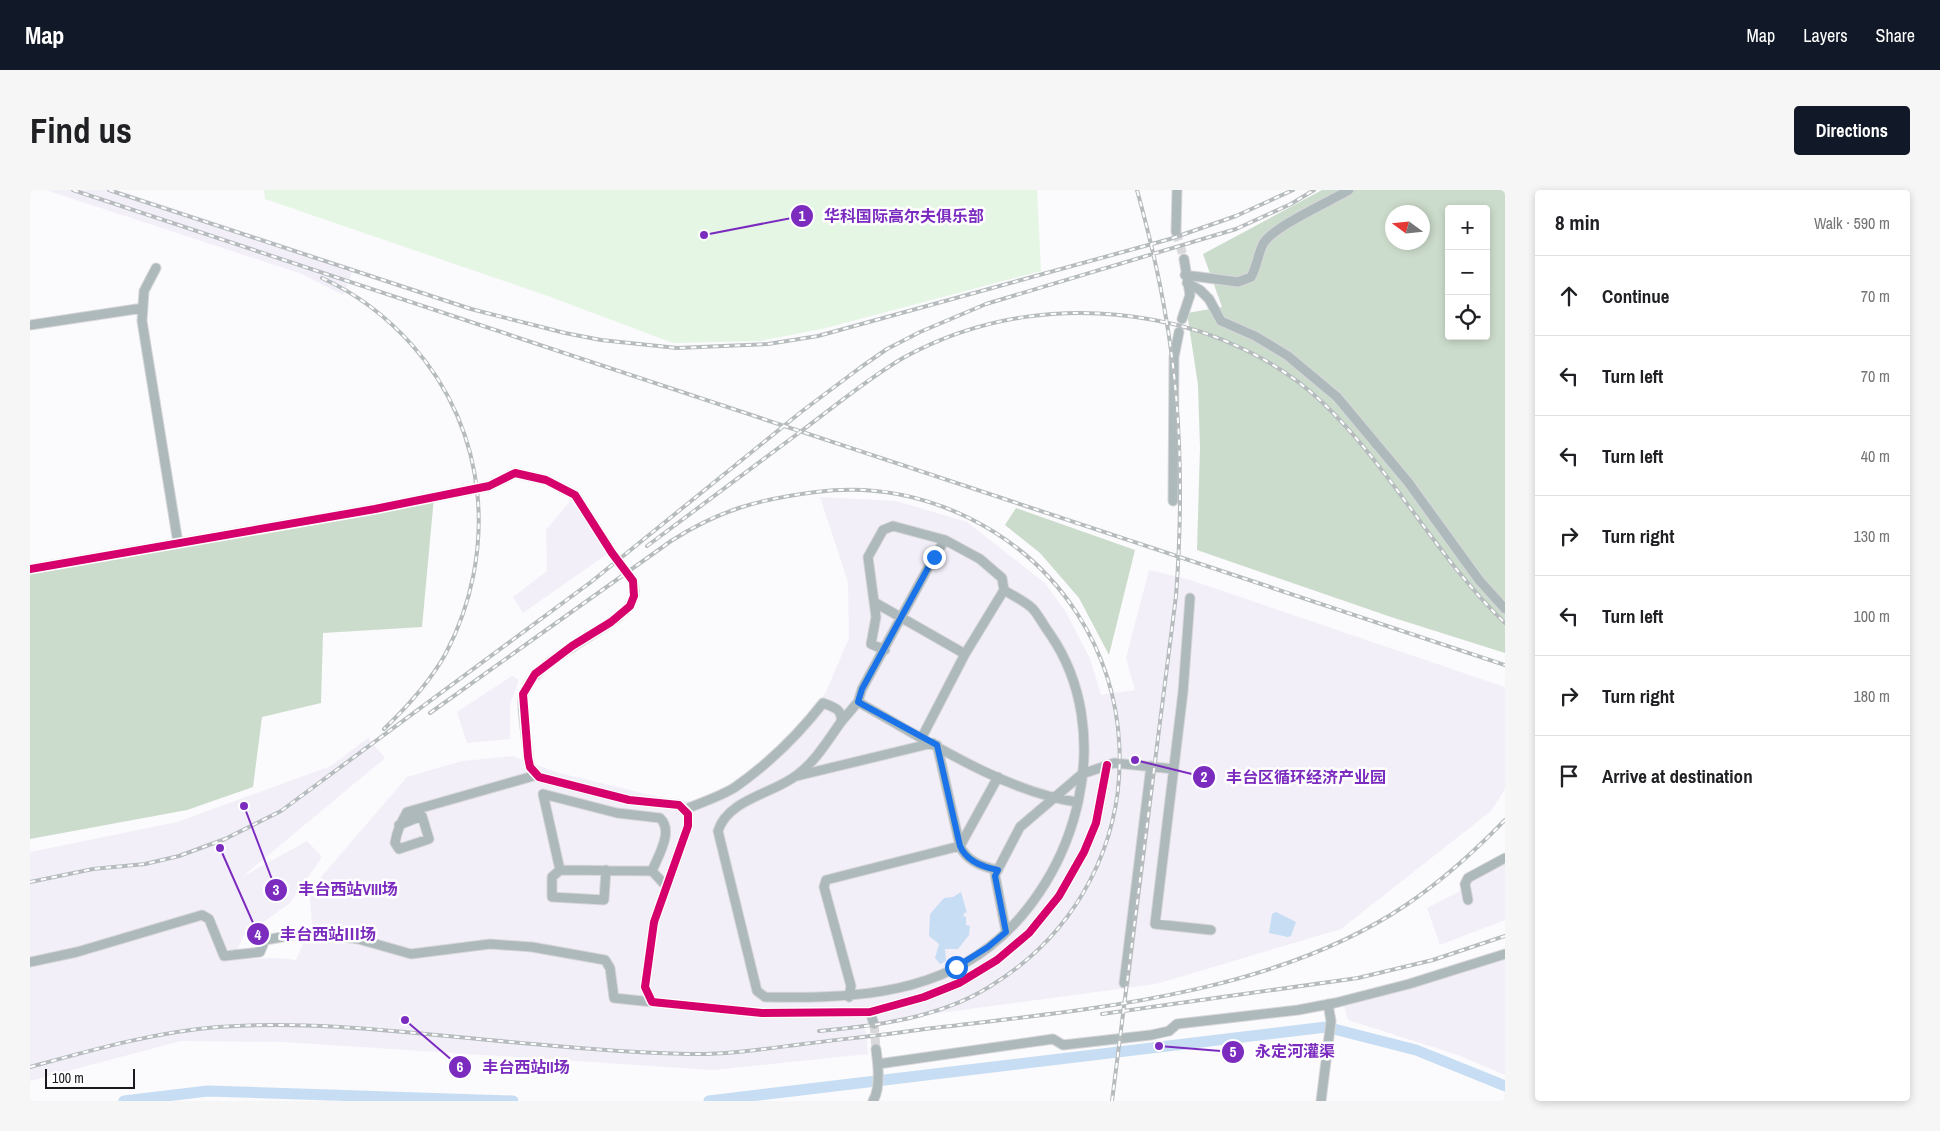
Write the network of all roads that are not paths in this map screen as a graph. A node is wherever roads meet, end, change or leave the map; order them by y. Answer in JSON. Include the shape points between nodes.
{"nodes":[{"id":1,"x":1177,"y":190,"type":"edge"},
{"id":2,"x":1349,"y":190,"type":"edge"},
{"id":3,"x":1176,"y":232,"type":"tunnel mouth"},
{"id":4,"x":1184,"y":259,"type":"tunnel mouth"},
{"id":5,"x":156,"y":268,"type":"dead end"},
{"id":6,"x":1186,"y":279,"type":"junction"},
{"id":7,"x":143,"y":308,"type":"junction"},
{"id":8,"x":1182,"y":319,"type":"dead end"},
{"id":9,"x":30,"y":325,"type":"edge"},
{"id":10,"x":1179,"y":332,"type":"dead end"},
{"id":11,"x":1173,"y":500,"type":"dead end"},
{"id":12,"x":945,"y":540,"type":"junction"},
{"id":13,"x":178,"y":543,"type":"junction"},
{"id":14,"x":612,"y":553,"type":"tunnel mouth"},
{"id":15,"x":30,"y":569,"type":"edge"},
{"id":16,"x":633,"y":581,"type":"tunnel mouth"},
{"id":17,"x":1004,"y":590,"type":"junction"},
{"id":18,"x":1190,"y":598,"type":"dead end"},
{"id":19,"x":874,"y":602,"type":"junction"},
{"id":20,"x":1505,"y":609,"type":"edge"},
{"id":21,"x":901,"y":618,"type":"junction"},
{"id":22,"x":885,"y":650,"type":"junction"},
{"id":23,"x":965,"y":654,"type":"junction"},
{"id":24,"x":858,"y":702,"type":"junction"},
{"id":25,"x":841,"y":722,"type":"junction"},
{"id":26,"x":922,"y":737,"type":"junction"},
{"id":27,"x":935,"y":744,"type":"junction"},
{"id":28,"x":1107,"y":765,"type":"junction"},
{"id":29,"x":1151,"y":766,"type":"junction"},
{"id":30,"x":1174,"y":769,"type":"junction"},
{"id":31,"x":537,"y":774,"type":"junction"},
{"id":32,"x":1082,"y":774,"type":"junction"},
{"id":33,"x":796,"y":776,"type":"junction"},
{"id":34,"x":998,"y":777,"type":"junction"},
{"id":35,"x":1052,"y":799,"type":"junction"},
{"id":36,"x":1077,"y":802,"type":"junction"},
{"id":37,"x":684,"y":810,"type":"junction"},
{"id":38,"x":399,"y":825,"type":"dead end"},
{"id":39,"x":960,"y":846,"type":"junction"},
{"id":40,"x":1505,"y":858,"type":"edge"},
{"id":41,"x":560,"y":870,"type":"junction"},
{"id":42,"x":606,"y":870,"type":"junction"},
{"id":43,"x":998,"y":870,"type":"junction"},
{"id":44,"x":652,"y":871,"type":"junction"},
{"id":45,"x":1045,"y":884,"type":"junction"},
{"id":46,"x":666,"y":886,"type":"junction"},
{"id":47,"x":1059,"y":896,"type":"junction"},
{"id":48,"x":1468,"y":900,"type":"dead end"},
{"id":49,"x":1211,"y":930,"type":"dead end"},
{"id":50,"x":1006,"y":932,"type":"junction"},
{"id":51,"x":1505,"y":954,"type":"edge"},
{"id":52,"x":30,"y":962,"type":"edge"},
{"id":53,"x":1124,"y":983,"type":"dead end"},
{"id":54,"x":849,"y":996,"type":"junction"},
{"id":55,"x":832,"y":998,"type":"junction"},
{"id":56,"x":652,"y":1002,"type":"junction"},
{"id":57,"x":1328,"y":1004,"type":"junction"},
{"id":58,"x":832,"y":1012,"type":"junction"},
{"id":59,"x":870,"y":1012,"type":"junction"},
{"id":60,"x":874,"y":1024,"type":"tunnel mouth"},
{"id":61,"x":876,"y":1048,"type":"tunnel mouth"},
{"id":62,"x":878,"y":1064,"type":"junction"},
{"id":63,"x":873,"y":1101,"type":"edge"},
{"id":64,"x":1322,"y":1101,"type":"edge"}],
"edges":[{"from":1,"to":3,"type":"street"},
{"from":2,"to":6,"type":"street","via":[[1273,233],[1264,244],[1251,277],[1238,282]]},
{"from":4,"to":6,"type":"street"},
{"from":5,"to":7,"type":"street","via":[[144,292]]},
{"from":6,"to":8,"type":"street","via":[[1190,295]]},
{"from":6,"to":20,"type":"street","via":[[1209,299],[1221,321],[1256,336],[1288,356],[1337,396]]},
{"from":7,"to":9,"type":"street"},
{"from":7,"to":13,"type":"street","via":[[142,321]]},
{"from":10,"to":11,"type":"street","via":[[1174,357]]},
{"from":12,"to":17,"type":"street","via":[[980,559],[1002,578]]},
{"from":12,"to":19,"type":"street","via":[[893,526],[883,530],[868,557]]},
{"from":12,"to":21,"type":"street"},
{"from":13,"to":14,"type":"street","via":[[489,486],[515,473],[546,480],[575,495]]},
{"from":13,"to":15,"type":"street"},
{"from":16,"to":31,"type":"street","via":[[634,596],[630,606],[536,674],[523,694],[528,757],[530,767]]},
{"from":17,"to":23,"type":"street"},
{"from":17,"to":32,"type":"street","via":[[1033,609],[1059,647],[1077,689],[1082,726]]},
{"from":18,"to":30,"type":"street"},
{"from":19,"to":21,"type":"street"},
{"from":19,"to":22,"type":"street","via":[[876,617],[871,644]]},
{"from":21,"to":22,"type":"street"},
{"from":21,"to":23,"type":"street"},
{"from":22,"to":24,"type":"street"},
{"from":23,"to":26,"type":"street"},
{"from":24,"to":25,"type":"street"},
{"from":24,"to":26,"type":"street"},
{"from":25,"to":33,"type":"street","via":[[814,760]]},
{"from":25,"to":37,"type":"street","via":[[839,710],[823,702],[769,760],[732,789]]},
{"from":26,"to":27,"type":"street"},
{"from":27,"to":33,"type":"street"},
{"from":27,"to":34,"type":"street"},
{"from":27,"to":39,"type":"street"},
{"from":28,"to":29,"type":"street"},
{"from":28,"to":32,"type":"street"},
{"from":28,"to":47,"type":"street","via":[[1096,823]]},
{"from":29,"to":30,"type":"street"},
{"from":29,"to":53,"type":"street"},
{"from":30,"to":49,"type":"street","via":[[1155,924]]},
{"from":31,"to":37,"type":"street","via":[[629,800],[679,804]]},
{"from":31,"to":38,"type":"street","via":[[407,812]]},
{"from":32,"to":35,"type":"street"},
{"from":32,"to":36,"type":"street"},
{"from":33,"to":55,"type":"street","via":[[729,812],[720,822],[718,831],[757,991],[765,997]]},
{"from":34,"to":35,"type":"street"},
{"from":34,"to":39,"type":"street"},
{"from":35,"to":36,"type":"street"},
{"from":35,"to":43,"type":"street","via":[[1020,827]]},
{"from":36,"to":45,"type":"street","via":[[1063,852]]},
{"from":37,"to":46,"type":"street","via":[[688,814],[688,826]]},
{"from":39,"to":43,"type":"street","via":[[964,856]]},
{"from":39,"to":54,"type":"street","via":[[826,880],[824,887],[851,986]]},
{"from":40,"to":48,"type":"street","via":[[1468,878],[1465,884]]},
{"from":41,"to":42,"type":"street"},
{"from":41,"to":42,"type":"street","via":[[552,877],[552,897],[604,900]]},
{"from":41,"to":44,"type":"street","via":[[544,794],[617,813],[660,818],[666,829],[665,839]]},
{"from":42,"to":44,"type":"street"},
{"from":43,"to":50,"type":"street","via":[[995,876]]},
{"from":44,"to":46,"type":"street"},
{"from":45,"to":47,"type":"street"},
{"from":45,"to":50,"type":"street","via":[[1019,920]]},
{"from":46,"to":56,"type":"street","via":[[654,922],[645,987]]},
{"from":47,"to":59,"type":"street","via":[[1029,933],[997,960],[959,983]]},
{"from":50,"to":54,"type":"street","via":[[963,963],[923,982]]},
{"from":51,"to":57,"type":"street","via":[[1409,984]]},
{"from":52,"to":56,"type":"street","via":[[77,952],[202,915],[209,919],[224,956],[260,952],[265,940],[311,932],[358,939],[411,954],[490,944],[532,947],[605,960],[610,968],[614,998]]},
{"from":54,"to":55,"type":"street"},
{"from":55,"to":58,"type":"street"},
{"from":56,"to":58,"type":"street","via":[[762,1013]]},
{"from":57,"to":62,"type":"street","via":[[1177,1024],[1169,1031],[1151,1035],[1062,1045],[1052,1039]]},
{"from":57,"to":64,"type":"street","via":[[1331,1021]]},
{"from":58,"to":59,"type":"street"},
{"from":59,"to":60,"type":"street"},
{"from":61,"to":62,"type":"street"},
{"from":62,"to":63,"type":"street","via":[[877,1091]]}]}
